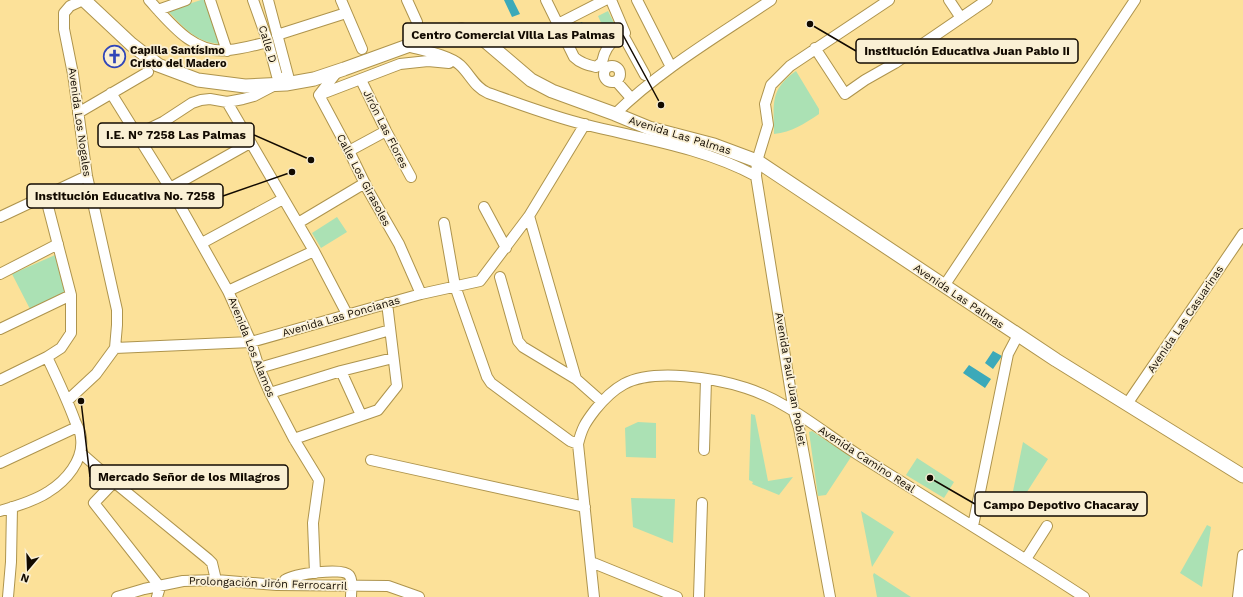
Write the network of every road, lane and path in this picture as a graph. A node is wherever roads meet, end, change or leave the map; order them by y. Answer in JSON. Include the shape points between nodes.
{"nodes":[{"id":1,"x":83,"y":0,"type":"edge"},
{"id":2,"x":149,"y":0,"type":"edge"},
{"id":3,"x":186,"y":0,"type":"edge"},
{"id":4,"x":210,"y":0,"type":"edge"},
{"id":5,"x":254,"y":0,"type":"edge"},
{"id":6,"x":268,"y":0,"type":"edge"},
{"id":7,"x":341,"y":0,"type":"edge"},
{"id":8,"x":406,"y":0,"type":"edge"},
{"id":9,"x":546,"y":0,"type":"edge"},
{"id":10,"x":605,"y":0,"type":"edge"},
{"id":11,"x":611,"y":0,"type":"edge"},
{"id":12,"x":637,"y":0,"type":"edge"},
{"id":13,"x":771,"y":0,"type":"edge"},
{"id":14,"x":889,"y":0,"type":"edge"},
{"id":15,"x":949,"y":0,"type":"edge"},
{"id":16,"x":988,"y":0,"type":"edge"},
{"id":17,"x":1135,"y":0,"type":"edge"},
{"id":18,"x":158,"y":10,"type":"junction"},
{"id":19,"x":346,"y":13,"type":"junction"},
{"id":20,"x":961,"y":18,"type":"junction"},
{"id":21,"x":416,"y":22,"type":"dead end"},
{"id":22,"x":558,"y":24,"type":"junction"},
{"id":23,"x":277,"y":35,"type":"junction"},
{"id":24,"x":623,"y":35,"type":"junction"},
{"id":25,"x":268,"y":42,"type":"junction"},
{"id":26,"x":407,"y":46,"type":"junction"},
{"id":27,"x":815,"y":48,"type":"junction"},
{"id":28,"x":362,"y":49,"type":"dead end"},
{"id":29,"x":227,"y":51,"type":"junction"},
{"id":30,"x":394,"y":51,"type":"junction"},
{"id":31,"x":459,"y":64,"type":"junction"},
{"id":32,"x":603,"y":67,"type":"junction"},
{"id":33,"x":671,"y":68,"type":"junction"},
{"id":34,"x":148,"y":72,"type":"dead end"},
{"id":35,"x":337,"y":72,"type":"junction"},
{"id":36,"x":382,"y":72,"type":"junction"},
{"id":37,"x":645,"y":75,"type":"dead end"},
{"id":38,"x":361,"y":80,"type":"junction"},
{"id":39,"x":290,"y":82,"type":"junction"},
{"id":40,"x":275,"y":85,"type":"junction"},
{"id":41,"x":111,"y":94,"type":"junction"},
{"id":42,"x":319,"y":95,"type":"junction"},
{"id":43,"x":631,"y":98,"type":"junction"},
{"id":44,"x":227,"y":102,"type":"junction"},
{"id":45,"x":78,"y":113,"type":"junction"},
{"id":46,"x":615,"y":114,"type":"junction"},
{"id":47,"x":637,"y":123,"type":"junction"},
{"id":48,"x":585,"y":124,"type":"junction"},
{"id":49,"x":386,"y":131,"type":"junction"},
{"id":50,"x":138,"y":134,"type":"junction"},
{"id":51,"x":635,"y":136,"type":"junction"},
{"id":52,"x":250,"y":143,"type":"junction"},
{"id":53,"x":349,"y":151,"type":"junction"},
{"id":54,"x":757,"y":161,"type":"junction"},
{"id":55,"x":87,"y":176,"type":"junction"},
{"id":56,"x":756,"y":176,"type":"junction"},
{"id":57,"x":411,"y":177,"type":"dead end"},
{"id":58,"x":365,"y":183,"type":"junction"},
{"id":59,"x":170,"y":188,"type":"junction"},
{"id":60,"x":45,"y":195,"type":"junction"},
{"id":61,"x":283,"y":199,"type":"junction"},
{"id":62,"x":484,"y":207,"type":"dead end"},
{"id":63,"x":529,"y":216,"type":"junction"},
{"id":64,"x":0,"y":217,"type":"edge"},
{"id":65,"x":298,"y":223,"type":"junction"},
{"id":66,"x":444,"y":223,"type":"dead end"},
{"id":67,"x":1243,"y":234,"type":"edge"},
{"id":68,"x":202,"y":243,"type":"junction"},
{"id":69,"x":58,"y":244,"type":"junction"},
{"id":70,"x":506,"y":248,"type":"junction"},
{"id":71,"x":314,"y":251,"type":"junction"},
{"id":72,"x":0,"y":274,"type":"edge"},
{"id":73,"x":500,"y":277,"type":"dead end"},
{"id":74,"x":455,"y":286,"type":"junction"},
{"id":75,"x":944,"y":286,"type":"junction"},
{"id":76,"x":228,"y":291,"type":"junction"},
{"id":77,"x":421,"y":294,"type":"junction"},
{"id":78,"x":71,"y":295,"type":"junction"},
{"id":79,"x":387,"y":303,"type":"junction"},
{"id":80,"x":347,"y":314,"type":"junction"},
{"id":81,"x":0,"y":329,"type":"edge"},
{"id":82,"x":390,"y":330,"type":"junction"},
{"id":83,"x":1018,"y":335,"type":"junction"},
{"id":84,"x":251,"y":342,"type":"junction"},
{"id":85,"x":115,"y":348,"type":"junction"},
{"id":86,"x":47,"y":357,"type":"junction"},
{"id":87,"x":393,"y":358,"type":"junction"},
{"id":88,"x":259,"y":368,"type":"junction"},
{"id":89,"x":341,"y":371,"type":"junction"},
{"id":90,"x":576,"y":379,"type":"junction"},
{"id":91,"x":706,"y":379,"type":"junction"},
{"id":92,"x":0,"y":380,"type":"edge"},
{"id":93,"x":270,"y":393,"type":"junction"},
{"id":94,"x":68,"y":400,"type":"junction"},
{"id":95,"x":602,"y":402,"type":"junction"},
{"id":96,"x":1127,"y":404,"type":"junction"},
{"id":97,"x":794,"y":412,"type":"junction"},
{"id":98,"x":361,"y":415,"type":"junction"},
{"id":99,"x":77,"y":427,"type":"junction"},
{"id":100,"x":294,"y":438,"type":"junction"},
{"id":101,"x":578,"y":444,"type":"junction"},
{"id":102,"x":704,"y":450,"type":"dead end"},
{"id":103,"x":81,"y":452,"type":"junction"},
{"id":104,"x":371,"y":460,"type":"dead end"},
{"id":105,"x":0,"y":463,"type":"edge"},
{"id":106,"x":1243,"y":476,"type":"edge"},
{"id":107,"x":114,"y":482,"type":"junction"},
{"id":108,"x":702,"y":503,"type":"dead end"},
{"id":109,"x":12,"y":507,"type":"junction"},
{"id":110,"x":585,"y":507,"type":"junction"},
{"id":111,"x":0,"y":511,"type":"edge"},
{"id":112,"x":973,"y":526,"type":"junction"},
{"id":113,"x":1047,"y":526,"type":"dead end"},
{"id":114,"x":1243,"y":554,"type":"edge"},
{"id":115,"x":1026,"y":559,"type":"junction"},
{"id":116,"x":591,"y":562,"type":"junction"},
{"id":117,"x":315,"y":573,"type":"junction"},
{"id":118,"x":216,"y":580,"type":"junction"},
{"id":119,"x":281,"y":585,"type":"junction"},
{"id":120,"x":351,"y":586,"type":"junction"},
{"id":121,"x":160,"y":587,"type":"junction"},
{"id":122,"x":8,"y":597,"type":"edge"},
{"id":123,"x":118,"y":597,"type":"edge"},
{"id":124,"x":157,"y":597,"type":"edge"},
{"id":125,"x":351,"y":597,"type":"edge"},
{"id":126,"x":419,"y":597,"type":"edge"},
{"id":127,"x":594,"y":597,"type":"edge"},
{"id":128,"x":677,"y":597,"type":"edge"},
{"id":129,"x":699,"y":597,"type":"edge"},
{"id":130,"x":830,"y":597,"type":"edge"},
{"id":131,"x":1084,"y":597,"type":"edge"},
{"id":132,"x":1238,"y":597,"type":"edge"}],
"edges":[{"from":1,"to":40,"type":"main road","name":"Avenida Las Palmas","via":[[158,65],[198,80],[245,86]]},
{"from":1,"to":45,"type":"street","name":"Avenida Los Nogales","via":[[70,6],[64,13],[64,29],[74,74]]},
{"from":2,"to":18,"type":"street"},
{"from":3,"to":18,"type":"street"},
{"from":4,"to":29,"type":"street"},
{"from":5,"to":25,"type":"street","name":"Calle D"},
{"from":6,"to":23,"type":"street"},
{"from":7,"to":19,"type":"street"},
{"from":8,"to":21,"type":"street"},
{"from":9,"to":22,"type":"street"},
{"from":10,"to":22,"type":"street"},
{"from":11,"to":24,"type":"street","via":[[625,33]]},
{"from":12,"to":33,"type":"street"},
{"from":13,"to":33,"type":"street"},
{"from":14,"to":27,"type":"street","name":"Avenida Paul Juan Poblet"},
{"from":15,"to":20,"type":"street"},
{"from":16,"to":20,"type":"street"},
{"from":17,"to":75,"type":"street"},
{"from":18,"to":29,"type":"street","via":[[188,39],[207,48]]},
{"from":19,"to":23,"type":"street"},
{"from":19,"to":28,"type":"street"},
{"from":20,"to":27,"type":"street","via":[[845,94]]},
{"from":22,"to":32,"type":"street","via":[[579,62]]},
{"from":23,"to":39,"type":"street"},
{"from":24,"to":32,"type":"street","via":[[610,43],[604,53]]},
{"from":24,"to":37,"type":"street"},
{"from":25,"to":29,"type":"street"},
{"from":25,"to":39,"type":"street","name":"Calle D","via":[[277,76]]},
{"from":26,"to":30,"type":"main road","name":"Avenida Las Palmas"},
{"from":26,"to":31,"type":"street"},
{"from":26,"to":46,"type":"main road","name":"Avenida Las Palmas","via":[[446,32],[462,30],[477,34],[531,80],[552,92]]},
{"from":27,"to":54,"type":"street","name":"Avenida Paul Juan Poblet","via":[[790,66],[771,85],[765,104],[768,125]]},
{"from":30,"to":35,"type":"main road","name":"Avenida Las Palmas"},
{"from":30,"to":36,"type":"street"},
{"from":31,"to":36,"type":"street","via":[[428,61],[400,64]]},
{"from":31,"to":48,"type":"street","via":[[483,91]]},
{"from":32,"to":43,"type":"street","via":[[614,67],[619,71],[619,78],[616,81]]},
{"from":33,"to":43,"type":"street"},
{"from":34,"to":41,"type":"street"},
{"from":35,"to":39,"type":"main road","name":"Avenida Las Palmas","via":[[314,79]]},
{"from":35,"to":42,"type":"street"},
{"from":36,"to":38,"type":"street"},
{"from":38,"to":42,"type":"street"},
{"from":38,"to":49,"type":"street","name":"Jirón Las Flores"},
{"from":39,"to":40,"type":"main road","name":"Avenida Las Palmas"},
{"from":40,"to":44,"type":"street","via":[[254,96]]},
{"from":41,"to":45,"type":"street"},
{"from":41,"to":50,"type":"street","name":"Avenida Los Alamos"},
{"from":42,"to":53,"type":"street","name":"Calle Los Girasoles"},
{"from":43,"to":46,"type":"street"},
{"from":44,"to":50,"type":"street","via":[[210,99],[192,103],[163,122]]},
{"from":44,"to":52,"type":"street"},
{"from":45,"to":55,"type":"street","name":"Avenida Los Nogales"},
{"from":46,"to":47,"type":"main road","name":"Avenida Las Palmas"},
{"from":47,"to":51,"type":"street"},
{"from":47,"to":54,"type":"main road","name":"Avenida Las Palmas","via":[[714,145]]},
{"from":48,"to":51,"type":"street"},
{"from":48,"to":63,"type":"street","name":"Avenida Las Poncianas"},
{"from":49,"to":53,"type":"street"},
{"from":49,"to":57,"type":"street","name":"Jirón Las Flores"},
{"from":50,"to":59,"type":"street","name":"Avenida Los Alamos"},
{"from":51,"to":56,"type":"street","via":[[713,157]]},
{"from":52,"to":59,"type":"street"},
{"from":52,"to":61,"type":"street"},
{"from":53,"to":58,"type":"street","name":"Calle Los Girasoles"},
{"from":54,"to":56,"type":"street","name":"Avenida Paul Juan Poblet"},
{"from":54,"to":75,"type":"main road","name":"Avenida Las Palmas"},
{"from":55,"to":60,"type":"street"},
{"from":55,"to":85,"type":"street","name":"Avenida Los Nogales","via":[[117,310]]},
{"from":56,"to":97,"type":"street","name":"Avenida Paul Juan Poblet"},
{"from":58,"to":65,"type":"street"},
{"from":58,"to":77,"type":"street","name":"Calle Los Girasoles","via":[[399,244]]},
{"from":59,"to":68,"type":"street","name":"Avenida Los Alamos"},
{"from":60,"to":64,"type":"street"},
{"from":60,"to":69,"type":"street"},
{"from":61,"to":65,"type":"street"},
{"from":61,"to":68,"type":"street"},
{"from":62,"to":70,"type":"street"},
{"from":63,"to":70,"type":"street","name":"Avenida Las Poncianas"},
{"from":63,"to":90,"type":"street"},
{"from":65,"to":71,"type":"street"},
{"from":66,"to":74,"type":"street"},
{"from":67,"to":96,"type":"street","name":"Avenida Las Casuarinas"},
{"from":68,"to":76,"type":"street","name":"Avenida Los Alamos"},
{"from":69,"to":72,"type":"street"},
{"from":69,"to":78,"type":"street"},
{"from":70,"to":74,"type":"street","name":"Avenida Las Poncianas","via":[[480,280]]},
{"from":71,"to":76,"type":"street"},
{"from":71,"to":80,"type":"street"},
{"from":73,"to":90,"type":"street","via":[[518,341]]},
{"from":74,"to":77,"type":"street","name":"Avenida Las Poncianas"},
{"from":74,"to":101,"type":"street","via":[[491,383],[570,441]]},
{"from":75,"to":83,"type":"main road","name":"Avenida Las Palmas"},
{"from":76,"to":84,"type":"street","name":"Avenida Los Alamos"},
{"from":77,"to":79,"type":"street","name":"Avenida Las Poncianas"},
{"from":78,"to":81,"type":"street"},
{"from":78,"to":86,"type":"street","via":[[71,333],[61,348]]},
{"from":79,"to":80,"type":"street","name":"Avenida Las Poncianas"},
{"from":79,"to":82,"type":"street"},
{"from":80,"to":84,"type":"street","name":"Avenida Las Poncianas"},
{"from":82,"to":87,"type":"street"},
{"from":82,"to":88,"type":"street"},
{"from":83,"to":96,"type":"main road","name":"Avenida Las Palmas"},
{"from":83,"to":112,"type":"street","via":[[1008,354]]},
{"from":84,"to":85,"type":"street","name":"Avenida Las Poncianas"},
{"from":84,"to":88,"type":"street","name":"Avenida Los Alamos"},
{"from":85,"to":94,"type":"street","via":[[96,374]]},
{"from":86,"to":92,"type":"street"},
{"from":86,"to":94,"type":"street"},
{"from":87,"to":89,"type":"street"},
{"from":87,"to":98,"type":"street","via":[[397,386],[378,410]]},
{"from":88,"to":93,"type":"street","name":"Avenida Los Alamos"},
{"from":89,"to":93,"type":"street"},
{"from":89,"to":98,"type":"street"},
{"from":90,"to":95,"type":"street"},
{"from":91,"to":95,"type":"street","name":"Avenida Camino Real","via":[[663,376],[640,378],[624,384]]},
{"from":91,"to":97,"type":"street","name":"Avenida Camino Real","via":[[746,388]]},
{"from":91,"to":102,"type":"street"},
{"from":93,"to":100,"type":"street","name":"Avenida Los Alamos"},
{"from":94,"to":99,"type":"street"},
{"from":95,"to":101,"type":"street","name":"Avenida Camino Real","via":[[581,430]]},
{"from":96,"to":106,"type":"main road","name":"Avenida Las Palmas"},
{"from":97,"to":112,"type":"street","name":"Avenida Camino Real"},
{"from":97,"to":130,"type":"street","name":"Avenida Paul Juan Poblet","via":[[800,428]]},
{"from":98,"to":100,"type":"street"},
{"from":99,"to":103,"type":"street","via":[[81,438]]},
{"from":99,"to":105,"type":"street"},
{"from":100,"to":117,"type":"street","name":"Avenida Los Alamos","via":[[319,480],[313,523]]},
{"from":101,"to":110,"type":"street","name":"Avenida Camino Real"},
{"from":103,"to":107,"type":"street"},
{"from":103,"to":109,"type":"street","via":[[67,477],[48,492]]},
{"from":104,"to":110,"type":"street"},
{"from":107,"to":118,"type":"street","via":[[208,559],[212,563]]},
{"from":107,"to":121,"type":"street","via":[[94,503]]},
{"from":108,"to":129,"type":"street"},
{"from":109,"to":111,"type":"street"},
{"from":109,"to":122,"type":"street"},
{"from":110,"to":116,"type":"street","name":"Avenida Camino Real"},
{"from":112,"to":115,"type":"street","name":"Avenida Camino Real"},
{"from":113,"to":115,"type":"street"},
{"from":114,"to":132,"type":"street"},
{"from":115,"to":131,"type":"street","name":"Avenida Camino Real"},
{"from":116,"to":127,"type":"street","name":"Avenida Camino Real"},
{"from":116,"to":128,"type":"street"},
{"from":117,"to":119,"type":"street","via":[[290,578]]},
{"from":117,"to":120,"type":"street","via":[[344,572],[350,577]]},
{"from":118,"to":119,"type":"street","name":"Prolongación Jirón Ferrocarril"},
{"from":118,"to":121,"type":"street","name":"Prolongación Jirón Ferrocarril","via":[[183,581]]},
{"from":119,"to":120,"type":"street","name":"Prolongación Jirón Ferrocarril"},
{"from":120,"to":125,"type":"street"},
{"from":120,"to":126,"type":"street","name":"Prolongación Jirón Ferrocarril","via":[[388,586]]},
{"from":121,"to":123,"type":"street","name":"Prolongación Jirón Ferrocarril"},
{"from":121,"to":124,"type":"street"}]}
